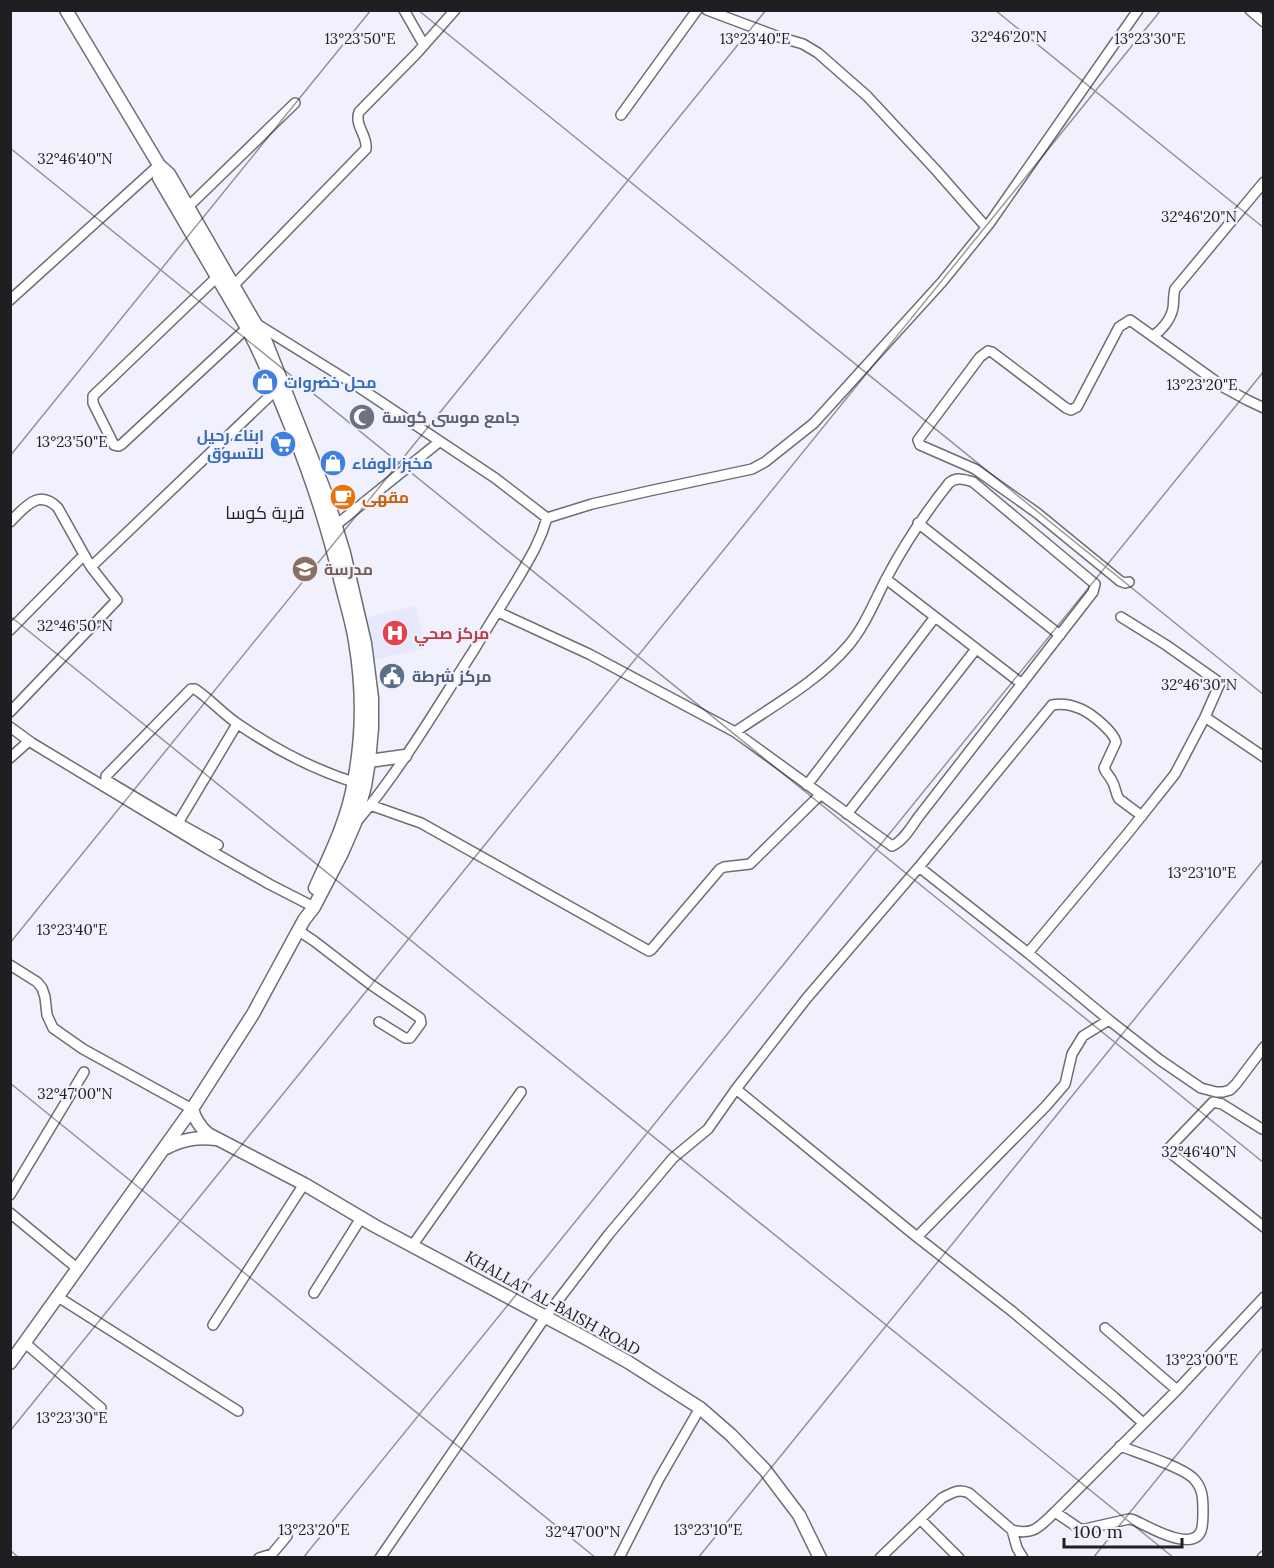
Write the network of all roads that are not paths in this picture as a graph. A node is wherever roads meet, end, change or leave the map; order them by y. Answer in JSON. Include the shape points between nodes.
{"nodes":[{"id":1,"x":66,"y":10,"type":"edge"},
{"id":2,"x":404,"y":10,"type":"edge"},
{"id":3,"x":455,"y":10,"type":"edge"},
{"id":4,"x":697,"y":10,"type":"edge"},
{"id":5,"x":707,"y":10,"type":"edge"},
{"id":6,"x":1138,"y":10,"type":"edge"},
{"id":7,"x":1250,"y":10,"type":"edge"},
{"id":8,"x":1263,"y":22,"type":"edge"},
{"id":9,"x":424,"y":45,"type":"junction"},
{"id":10,"x":295,"y":103,"type":"dead end"},
{"id":11,"x":621,"y":114,"type":"dead end"},
{"id":12,"x":159,"y":165,"type":"junction"},
{"id":13,"x":1263,"y":182,"type":"edge"},
{"id":14,"x":188,"y":207,"type":"junction"},
{"id":15,"x":986,"y":227,"type":"junction"},
{"id":16,"x":217,"y":276,"type":"junction"},
{"id":17,"x":234,"y":285,"type":"junction"},
{"id":18,"x":10,"y":300,"type":"edge"},
{"id":19,"x":252,"y":326,"type":"junction"},
{"id":20,"x":1153,"y":336,"type":"junction"},
{"id":21,"x":262,"y":345,"type":"junction"},
{"id":22,"x":276,"y":390,"type":"junction"},
{"id":23,"x":1263,"y":408,"type":"edge"},
{"id":24,"x":439,"y":442,"type":"junction"},
{"id":25,"x":546,"y":518,"type":"junction"},
{"id":26,"x":10,"y":522,"type":"edge"},
{"id":27,"x":918,"y":523,"type":"junction"},
{"id":28,"x":336,"y":525,"type":"junction"},
{"id":29,"x":339,"y":554,"type":"junction"},
{"id":30,"x":84,"y":555,"type":"junction"},
{"id":31,"x":92,"y":567,"type":"junction"},
{"id":32,"x":886,"y":579,"type":"junction"},
{"id":33,"x":1129,"y":582,"type":"dead end"},
{"id":34,"x":498,"y":612,"type":"junction"},
{"id":35,"x":935,"y":617,"type":"junction"},
{"id":36,"x":1121,"y":617,"type":"dead end"},
{"id":37,"x":10,"y":630,"type":"edge"},
{"id":38,"x":1060,"y":635,"type":"junction"},
{"id":39,"x":975,"y":649,"type":"junction"},
{"id":40,"x":365,"y":677,"type":"junction"},
{"id":41,"x":1022,"y":684,"type":"junction"},
{"id":42,"x":10,"y":712,"type":"edge"},
{"id":43,"x":1205,"y":717,"type":"junction"},
{"id":44,"x":237,"y":724,"type":"junction"},
{"id":45,"x":10,"y":727,"type":"edge"},
{"id":46,"x":735,"y":732,"type":"junction"},
{"id":47,"x":29,"y":741,"type":"junction"},
{"id":48,"x":405,"y":756,"type":"junction"},
{"id":49,"x":1263,"y":757,"type":"edge"},
{"id":50,"x":10,"y":758,"type":"edge"},
{"id":51,"x":369,"y":761,"type":"junction"},
{"id":52,"x":360,"y":784,"type":"junction"},
{"id":53,"x":807,"y":785,"type":"junction"},
{"id":54,"x":820,"y":795,"type":"junction"},
{"id":55,"x":370,"y":805,"type":"junction"},
{"id":56,"x":847,"y":814,"type":"junction"},
{"id":57,"x":1142,"y":816,"type":"junction"},
{"id":58,"x":178,"y":823,"type":"junction"},
{"id":59,"x":355,"y":823,"type":"junction"},
{"id":60,"x":218,"y":844,"type":"dead end"},
{"id":61,"x":919,"y":867,"type":"junction"},
{"id":62,"x":311,"y":905,"type":"junction"},
{"id":63,"x":301,"y":926,"type":"junction"},
{"id":64,"x":1028,"y":953,"type":"junction"},
{"id":65,"x":10,"y":965,"type":"edge"},
{"id":66,"x":1109,"y":1020,"type":"junction"},
{"id":67,"x":379,"y":1022,"type":"dead end"},
{"id":68,"x":1263,"y":1047,"type":"edge"},
{"id":69,"x":84,"y":1072,"type":"dead end"},
{"id":70,"x":736,"y":1089,"type":"junction"},
{"id":71,"x":521,"y":1092,"type":"dead end"},
{"id":72,"x":192,"y":1109,"type":"junction"},
{"id":73,"x":1262,"y":1129,"type":"edge"},
{"id":74,"x":217,"y":1139,"type":"junction"},
{"id":75,"x":164,"y":1149,"type":"junction"},
{"id":76,"x":304,"y":1184,"type":"junction"},
{"id":77,"x":10,"y":1195,"type":"edge"},
{"id":78,"x":10,"y":1214,"type":"edge"},
{"id":79,"x":361,"y":1218,"type":"junction"},
{"id":80,"x":1263,"y":1227,"type":"edge"},
{"id":81,"x":917,"y":1237,"type":"junction"},
{"id":82,"x":412,"y":1246,"type":"junction"},
{"id":83,"x":78,"y":1269,"type":"junction"},
{"id":84,"x":314,"y":1293,"type":"dead end"},
{"id":85,"x":58,"y":1297,"type":"junction"},
{"id":86,"x":1263,"y":1297,"type":"edge"},
{"id":87,"x":546,"y":1316,"type":"junction"},
{"id":88,"x":213,"y":1325,"type":"dead end"},
{"id":89,"x":1105,"y":1328,"type":"dead end"},
{"id":90,"x":25,"y":1342,"type":"junction"},
{"id":91,"x":10,"y":1363,"type":"edge"},
{"id":92,"x":1177,"y":1390,"type":"junction"},
{"id":93,"x":102,"y":1407,"type":"dead end"},
{"id":94,"x":700,"y":1408,"type":"junction"},
{"id":95,"x":238,"y":1412,"type":"dead end"},
{"id":96,"x":1143,"y":1423,"type":"junction"},
{"id":97,"x":1120,"y":1446,"type":"junction"},
{"id":98,"x":1055,"y":1512,"type":"junction"},
{"id":99,"x":920,"y":1519,"type":"junction"},
{"id":100,"x":1012,"y":1530,"type":"junction"},
{"id":101,"x":287,"y":1536,"type":"dead end"},
{"id":102,"x":259,"y":1557,"type":"edge"},
{"id":103,"x":380,"y":1557,"type":"edge"},
{"id":104,"x":619,"y":1557,"type":"edge"},
{"id":105,"x":820,"y":1557,"type":"edge"},
{"id":106,"x":880,"y":1557,"type":"edge"},
{"id":107,"x":959,"y":1557,"type":"edge"},
{"id":108,"x":1023,"y":1557,"type":"edge"}],
"edges":[{"from":1,"to":12,"type":"street"},
{"from":2,"to":9,"type":"street"},
{"from":3,"to":9,"type":"street"},
{"from":4,"to":11,"type":"street"},
{"from":5,"to":15,"type":"street","via":[[818,53],[853,82]]},
{"from":6,"to":15,"type":"street"},
{"from":7,"to":8,"type":"street"},
{"from":9,"to":17,"type":"street","via":[[359,112],[357,120],[366,149]]},
{"from":10,"to":14,"type":"street"},
{"from":12,"to":14,"type":"street","via":[[169,174]]},
{"from":12,"to":16,"type":"street","via":[[159,178]]},
{"from":12,"to":18,"type":"street"},
{"from":13,"to":20,"type":"street","via":[[1175,289],[1173,311]]},
{"from":14,"to":17,"type":"street"},
{"from":15,"to":25,"type":"street","via":[[827,410],[765,462],[753,469],[592,504]]},
{"from":16,"to":19,"type":"street"},
{"from":16,"to":19,"type":"street","via":[[93,396],[114,445],[122,444]]},
{"from":17,"to":19,"type":"street"},
{"from":19,"to":21,"type":"street"},
{"from":19,"to":24,"type":"street","via":[[360,388]]},
{"from":20,"to":23,"type":"street","via":[[1225,387]]},
{"from":20,"to":33,"type":"street","via":[[1133,321],[1122,324],[1077,407],[1071,410],[992,352],[985,352],[918,440],[923,447],[975,469],[1037,513],[1120,581]]},
{"from":21,"to":22,"type":"street"},
{"from":21,"to":28,"type":"street"},
{"from":22,"to":29,"type":"street"},
{"from":22,"to":31,"type":"street"},
{"from":24,"to":25,"type":"street","via":[[495,478]]},
{"from":24,"to":28,"type":"street"},
{"from":25,"to":34,"type":"street","via":[[535,550]]},
{"from":26,"to":30,"type":"street","via":[[34,500],[49,501],[58,508]]},
{"from":27,"to":32,"type":"street"},
{"from":27,"to":38,"type":"street"},
{"from":27,"to":38,"type":"street","via":[[954,479],[973,482],[1095,584],[1094,592]]},
{"from":28,"to":29,"type":"street"},
{"from":29,"to":40,"type":"street","via":[[365,643]]},
{"from":30,"to":31,"type":"street"},
{"from":30,"to":37,"type":"street"},
{"from":31,"to":42,"type":"street","via":[[116,602]]},
{"from":32,"to":35,"type":"street"},
{"from":32,"to":46,"type":"street","via":[[862,627],[830,665]]},
{"from":34,"to":46,"type":"street","via":[[589,654]]},
{"from":34,"to":48,"type":"street"},
{"from":35,"to":39,"type":"street"},
{"from":35,"to":53,"type":"street"},
{"from":36,"to":43,"type":"street","via":[[1220,683]]},
{"from":38,"to":41,"type":"street"},
{"from":39,"to":41,"type":"street"},
{"from":39,"to":56,"type":"street"},
{"from":40,"to":51,"type":"street","via":[[372,698]]},
{"from":40,"to":52,"type":"street","via":[[361,697]]},
{"from":41,"to":56,"type":"street","via":[[895,845]]},
{"from":43,"to":49,"type":"street"},
{"from":43,"to":57,"type":"street","via":[[1175,774]]},
{"from":44,"to":52,"type":"street","via":[[311,767]]},
{"from":44,"to":58,"type":"street"},
{"from":44,"to":58,"type":"street","via":[[191,689],[106,776],[106,780]]},
{"from":45,"to":47,"type":"street"},
{"from":46,"to":53,"type":"street"},
{"from":47,"to":50,"type":"street"},
{"from":47,"to":62,"type":"street","via":[[206,848]]},
{"from":48,"to":51,"type":"street"},
{"from":48,"to":55,"type":"street"},
{"from":51,"to":52,"type":"street"},
{"from":52,"to":59,"type":"street"},
{"from":52,"to":62,"type":"street"},
{"from":53,"to":54,"type":"street"},
{"from":54,"to":55,"type":"street","via":[[750,864],[720,869],[649,951],[422,823]]},
{"from":54,"to":56,"type":"street"},
{"from":55,"to":59,"type":"street"},
{"from":57,"to":61,"type":"street","via":[[1117,796],[1105,772],[1116,742],[1111,732],[1081,709],[1052,705]]},
{"from":57,"to":64,"type":"street"},
{"from":58,"to":60,"type":"street"},
{"from":59,"to":62,"type":"street"},
{"from":61,"to":64,"type":"street"},
{"from":61,"to":70,"type":"street","via":[[806,999]]},
{"from":62,"to":63,"type":"street"},
{"from":63,"to":67,"type":"street","via":[[370,984],[420,1018],[421,1023],[410,1038],[405,1038]]},
{"from":63,"to":72,"type":"street","via":[[253,1014]]},
{"from":64,"to":66,"type":"street"},
{"from":65,"to":72,"type":"street","via":[[42,988],[46,1015],[53,1028],[82,1049]]},
{"from":66,"to":68,"type":"street","via":[[1201,1088],[1216,1092],[1230,1090]]},
{"from":66,"to":81,"type":"street","via":[[1083,1036],[1072,1054],[1065,1084],[1046,1106]]},
{"from":69,"to":77,"type":"street"},
{"from":70,"to":81,"type":"street"},
{"from":70,"to":87,"type":"street","via":[[708,1129],[673,1158],[609,1234]]},
{"from":71,"to":82,"type":"street"},
{"from":72,"to":74,"type":"street","via":[[201,1127]]},
{"from":72,"to":75,"type":"street"},
{"from":73,"to":80,"type":"street","via":[[1212,1102],[1168,1151]]},
{"from":74,"to":75,"type":"street","via":[[189,1139]]},
{"from":74,"to":76,"type":"street","name":"KHALLAT AL-BAISH ROAD"},
{"from":75,"to":83,"type":"street"},
{"from":76,"to":79,"type":"street","name":"KHALLAT AL-BAISH ROAD"},
{"from":76,"to":88,"type":"street"},
{"from":78,"to":83,"type":"street"},
{"from":79,"to":82,"type":"street","name":"KHALLAT AL-BAISH ROAD"},
{"from":79,"to":84,"type":"street"},
{"from":81,"to":96,"type":"street","via":[[1013,1312]]},
{"from":82,"to":87,"type":"street","name":"KHALLAT AL-BAISH ROAD"},
{"from":83,"to":85,"type":"street"},
{"from":85,"to":90,"type":"street"},
{"from":85,"to":95,"type":"street"},
{"from":86,"to":92,"type":"street"},
{"from":87,"to":94,"type":"street","name":"KHALLAT AL-BAISH ROAD"},
{"from":87,"to":103,"type":"street"},
{"from":89,"to":92,"type":"street"},
{"from":90,"to":91,"type":"street"},
{"from":90,"to":93,"type":"street"},
{"from":92,"to":96,"type":"street"},
{"from":94,"to":104,"type":"street"},
{"from":94,"to":105,"type":"street","name":"KHALLAT AL-BAISH ROAD","via":[[765,1470],[799,1515]]},
{"from":96,"to":97,"type":"street"},
{"from":97,"to":98,"type":"street"},
{"from":97,"to":98,"type":"street","via":[[1182,1470],[1195,1480],[1203,1497],[1199,1535],[1169,1537],[1129,1519],[1080,1529]]},
{"from":98,"to":100,"type":"street","via":[[1036,1530]]},
{"from":99,"to":100,"type":"street","via":[[942,1498],[963,1490]]},
{"from":99,"to":106,"type":"street"},
{"from":99,"to":107,"type":"street"},
{"from":100,"to":108,"type":"street"},
{"from":101,"to":102,"type":"street","via":[[272,1554]]}]}
